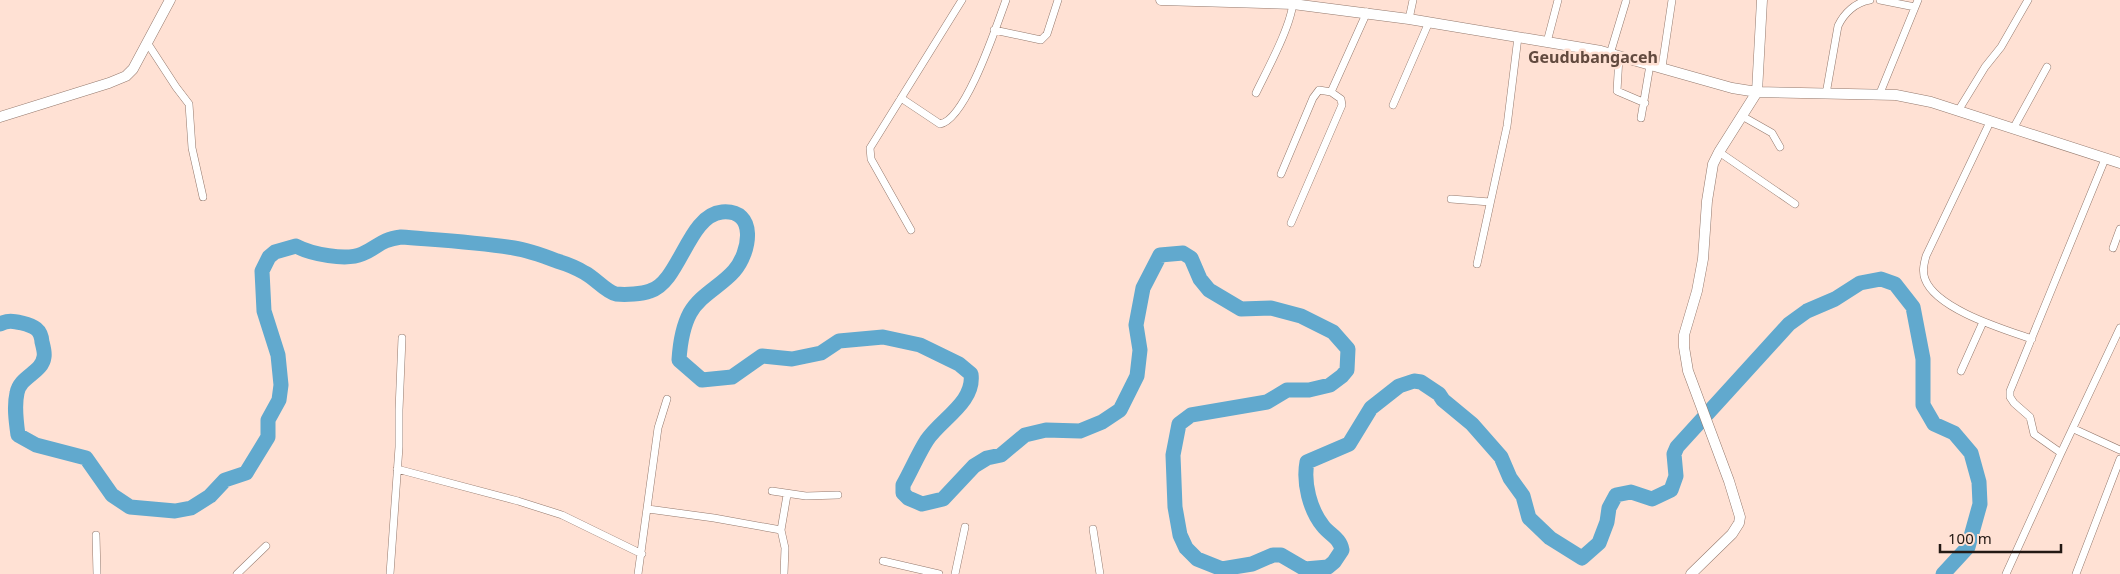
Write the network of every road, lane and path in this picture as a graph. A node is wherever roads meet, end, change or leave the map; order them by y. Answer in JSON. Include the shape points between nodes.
{"nodes":[{"id":1,"x":170,"y":0,"type":"edge"},
{"id":2,"x":962,"y":0,"type":"edge"},
{"id":3,"x":1006,"y":0,"type":"edge"},
{"id":4,"x":1058,"y":0,"type":"edge"},
{"id":5,"x":1161,"y":0,"type":"edge"},
{"id":6,"x":1413,"y":0,"type":"edge"},
{"id":7,"x":1558,"y":0,"type":"edge"},
{"id":8,"x":1672,"y":0,"type":"edge"},
{"id":9,"x":1762,"y":0,"type":"edge"},
{"id":10,"x":1870,"y":0,"type":"edge"},
{"id":11,"x":1880,"y":0,"type":"edge"},
{"id":12,"x":2028,"y":0,"type":"edge"},
{"id":13,"x":1203,"y":1,"type":"edge"},
{"id":14,"x":1626,"y":1,"type":"edge"},
{"id":15,"x":1293,"y":2,"type":"edge"},
{"id":16,"x":1917,"y":4,"type":"edge"},
{"id":17,"x":1367,"y":12,"type":"junction"},
{"id":18,"x":1409,"y":19,"type":"junction"},
{"id":19,"x":1429,"y":22,"type":"junction"},
{"id":20,"x":994,"y":30,"type":"junction"},
{"id":21,"x":1518,"y":37,"type":"junction"},
{"id":22,"x":1547,"y":42,"type":"junction"},
{"id":23,"x":148,"y":44,"type":"junction"},
{"id":24,"x":1615,"y":56,"type":"junction"},
{"id":25,"x":1650,"y":64,"type":"junction"},
{"id":26,"x":1662,"y":67,"type":"junction"},
{"id":27,"x":2047,"y":67,"type":"dead end"},
{"id":28,"x":1331,"y":92,"type":"junction"},
{"id":29,"x":1757,"y":92,"type":"junction"},
{"id":30,"x":1256,"y":93,"type":"dead end"},
{"id":31,"x":1880,"y":93,"type":"junction"},
{"id":32,"x":1826,"y":94,"type":"junction"},
{"id":33,"x":901,"y":98,"type":"junction"},
{"id":34,"x":1646,"y":103,"type":"junction"},
{"id":35,"x":1393,"y":105,"type":"dead end"},
{"id":36,"x":1958,"y":111,"type":"junction"},
{"id":37,"x":1742,"y":116,"type":"junction"},
{"id":38,"x":0,"y":117,"type":"edge"},
{"id":39,"x":1642,"y":118,"type":"dead end"},
{"id":40,"x":1990,"y":122,"type":"junction"},
{"id":41,"x":2013,"y":129,"type":"junction"},
{"id":42,"x":1780,"y":146,"type":"dead end"},
{"id":43,"x":1719,"y":152,"type":"junction"},
{"id":44,"x":2105,"y":159,"type":"junction"},
{"id":45,"x":2120,"y":164,"type":"edge"},
{"id":46,"x":1281,"y":174,"type":"dead end"},
{"id":47,"x":203,"y":197,"type":"dead end"},
{"id":48,"x":1451,"y":199,"type":"dead end"},
{"id":49,"x":1490,"y":202,"type":"junction"},
{"id":50,"x":1795,"y":204,"type":"dead end"},
{"id":51,"x":1291,"y":223,"type":"dead end"},
{"id":52,"x":2120,"y":229,"type":"edge"},
{"id":53,"x":911,"y":230,"type":"dead end"},
{"id":54,"x":2113,"y":248,"type":"dead end"},
{"id":55,"x":1477,"y":264,"type":"dead end"},
{"id":56,"x":1983,"y":322,"type":"junction"},
{"id":57,"x":2120,"y":328,"type":"edge"},
{"id":58,"x":402,"y":338,"type":"dead end"},
{"id":59,"x":2032,"y":339,"type":"junction"},
{"id":60,"x":1961,"y":371,"type":"dead end"},
{"id":61,"x":667,"y":399,"type":"dead end"},
{"id":62,"x":2074,"y":428,"type":"junction"},
{"id":63,"x":2120,"y":450,"type":"edge"},
{"id":64,"x":2061,"y":453,"type":"junction"},
{"id":65,"x":2120,"y":459,"type":"edge"},
{"id":66,"x":397,"y":469,"type":"junction"},
{"id":67,"x":772,"y":491,"type":"dead end"},
{"id":68,"x":787,"y":495,"type":"junction"},
{"id":69,"x":838,"y":495,"type":"dead end"},
{"id":70,"x":648,"y":510,"type":"junction"},
{"id":71,"x":965,"y":527,"type":"dead end"},
{"id":72,"x":1093,"y":529,"type":"dead end"},
{"id":73,"x":781,"y":530,"type":"junction"},
{"id":74,"x":96,"y":535,"type":"dead end"},
{"id":75,"x":266,"y":546,"type":"dead end"},
{"id":76,"x":642,"y":554,"type":"junction"},
{"id":77,"x":883,"y":561,"type":"dead end"},
{"id":78,"x":2009,"y":573,"type":"edge"},
{"id":79,"x":97,"y":574,"type":"edge"},
{"id":80,"x":237,"y":574,"type":"edge"},
{"id":81,"x":390,"y":574,"type":"edge"},
{"id":82,"x":638,"y":574,"type":"edge"},
{"id":83,"x":784,"y":574,"type":"edge"},
{"id":84,"x":939,"y":574,"type":"edge"},
{"id":85,"x":955,"y":574,"type":"edge"},
{"id":86,"x":1100,"y":574,"type":"edge"},
{"id":87,"x":1691,"y":574,"type":"edge"},
{"id":88,"x":2076,"y":574,"type":"edge"}],
"edges":[{"from":1,"to":23,"type":"street"},
{"from":2,"to":33,"type":"street"},
{"from":3,"to":20,"type":"street"},
{"from":4,"to":20,"type":"street","via":[[1047,34],[1041,40]]},
{"from":5,"to":13,"type":"street"},
{"from":6,"to":18,"type":"street"},
{"from":7,"to":22,"type":"street"},
{"from":8,"to":26,"type":"street"},
{"from":9,"to":29,"type":"street"},
{"from":10,"to":32,"type":"street","via":[[1855,6],[1838,26]]},
{"from":11,"to":16,"type":"street"},
{"from":12,"to":36,"type":"street"},
{"from":13,"to":15,"type":"street"},
{"from":14,"to":24,"type":"street"},
{"from":15,"to":17,"type":"street"},
{"from":15,"to":30,"type":"street","via":[[1273,58]]},
{"from":16,"to":31,"type":"street"},
{"from":17,"to":18,"type":"street"},
{"from":17,"to":28,"type":"street"},
{"from":18,"to":19,"type":"street"},
{"from":19,"to":21,"type":"street"},
{"from":19,"to":35,"type":"street"},
{"from":20,"to":33,"type":"street","via":[[976,78],[946,122],[940,124]]},
{"from":21,"to":22,"type":"street"},
{"from":21,"to":49,"type":"street","via":[[1507,126]]},
{"from":22,"to":24,"type":"street"},
{"from":23,"to":38,"type":"street","via":[[138,63],[126,76]]},
{"from":23,"to":47,"type":"street","via":[[190,104],[192,148]]},
{"from":24,"to":25,"type":"street"},
{"from":24,"to":34,"type":"street","via":[[1616,92]]},
{"from":25,"to":26,"type":"street"},
{"from":25,"to":34,"type":"street"},
{"from":26,"to":29,"type":"street"},
{"from":27,"to":41,"type":"street"},
{"from":28,"to":46,"type":"street","via":[[1319,90],[1313,98]]},
{"from":28,"to":51,"type":"street","via":[[1341,99],[1342,104]]},
{"from":29,"to":32,"type":"street"},
{"from":29,"to":37,"type":"street"},
{"from":31,"to":32,"type":"street"},
{"from":31,"to":36,"type":"street","via":[[1916,98]]},
{"from":33,"to":53,"type":"street","via":[[869,154]]},
{"from":34,"to":39,"type":"street"},
{"from":36,"to":40,"type":"street"},
{"from":37,"to":42,"type":"street","via":[[1772,133]]},
{"from":37,"to":43,"type":"street"},
{"from":40,"to":41,"type":"street"},
{"from":40,"to":56,"type":"street","via":[[1923,269],[1930,288],[1943,300]]},
{"from":41,"to":44,"type":"street"},
{"from":43,"to":50,"type":"street"},
{"from":43,"to":87,"type":"street","via":[[1709,184],[1700,275],[1684,347],[1688,371],[1739,509],[1739,523],[1728,539]]},
{"from":44,"to":45,"type":"street"},
{"from":44,"to":59,"type":"street"},
{"from":48,"to":49,"type":"street"},
{"from":49,"to":55,"type":"street"},
{"from":52,"to":54,"type":"street"},
{"from":56,"to":59,"type":"street"},
{"from":56,"to":60,"type":"street"},
{"from":57,"to":62,"type":"street"},
{"from":58,"to":66,"type":"street"},
{"from":59,"to":64,"type":"street","via":[[2010,397],[2030,417],[2034,434]]},
{"from":61,"to":70,"type":"street","via":[[658,428]]},
{"from":62,"to":63,"type":"street"},
{"from":62,"to":64,"type":"street"},
{"from":64,"to":78,"type":"street"},
{"from":65,"to":88,"type":"street"},
{"from":66,"to":76,"type":"street","via":[[562,516]]},
{"from":66,"to":81,"type":"street"},
{"from":67,"to":68,"type":"street"},
{"from":68,"to":69,"type":"street"},
{"from":68,"to":73,"type":"street"},
{"from":70,"to":73,"type":"street"},
{"from":70,"to":76,"type":"street"},
{"from":71,"to":85,"type":"street"},
{"from":72,"to":86,"type":"street"},
{"from":73,"to":83,"type":"street","via":[[785,548]]},
{"from":74,"to":79,"type":"street"},
{"from":75,"to":80,"type":"street"},
{"from":76,"to":82,"type":"street"},
{"from":77,"to":84,"type":"street"}]}
